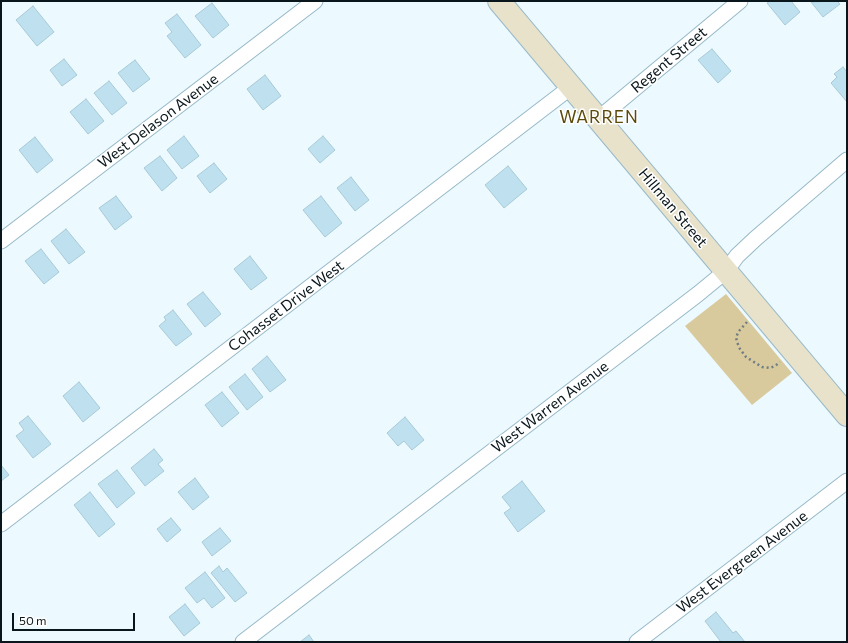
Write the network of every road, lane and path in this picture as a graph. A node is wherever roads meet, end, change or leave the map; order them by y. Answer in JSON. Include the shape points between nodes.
{"nodes":[{"id":1,"x":315,"y":1,"type":"edge"},
{"id":2,"x":499,"y":1,"type":"edge"},
{"id":3,"x":740,"y":1,"type":"edge"},
{"id":4,"x":571,"y":87,"type":"junction"},
{"id":5,"x":598,"y":119,"type":"junction"},
{"id":6,"x":847,"y":160,"type":"edge"},
{"id":7,"x":1,"y":242,"type":"edge"},
{"id":8,"x":726,"y":271,"type":"junction"},
{"id":9,"x":748,"y":321,"type":"dead end"},
{"id":10,"x":782,"y":361,"type":"dead end"},
{"id":11,"x":847,"y":415,"type":"edge"},
{"id":12,"x":847,"y":481,"type":"edge"},
{"id":13,"x":1,"y":524,"type":"edge"},
{"id":14,"x":243,"y":642,"type":"edge"},
{"id":15,"x":637,"y":642,"type":"edge"}],
"edges":[{"from":1,"to":7,"type":"street","name":"West Delason Avenue"},
{"from":2,"to":4,"type":"street","name":"Hillman Street"},
{"from":3,"to":5,"type":"street","name":"Regent Street"},
{"from":4,"to":5,"type":"street","name":"Hillman Street"},
{"from":4,"to":13,"type":"street","name":"Cohasset Drive West"},
{"from":5,"to":8,"type":"street","name":"Hillman Street"},
{"from":6,"to":8,"type":"street","name":"West Warren Avenue","via":[[754,239]]},
{"from":8,"to":11,"type":"street","name":"Hillman Street"},
{"from":8,"to":14,"type":"street","name":"West Warren Avenue"},
{"from":9,"to":10,"type":"path","via":[[736,336],[746,357],[762,368],[775,366]]},
{"from":12,"to":15,"type":"street","name":"West Evergreen Avenue"}]}
